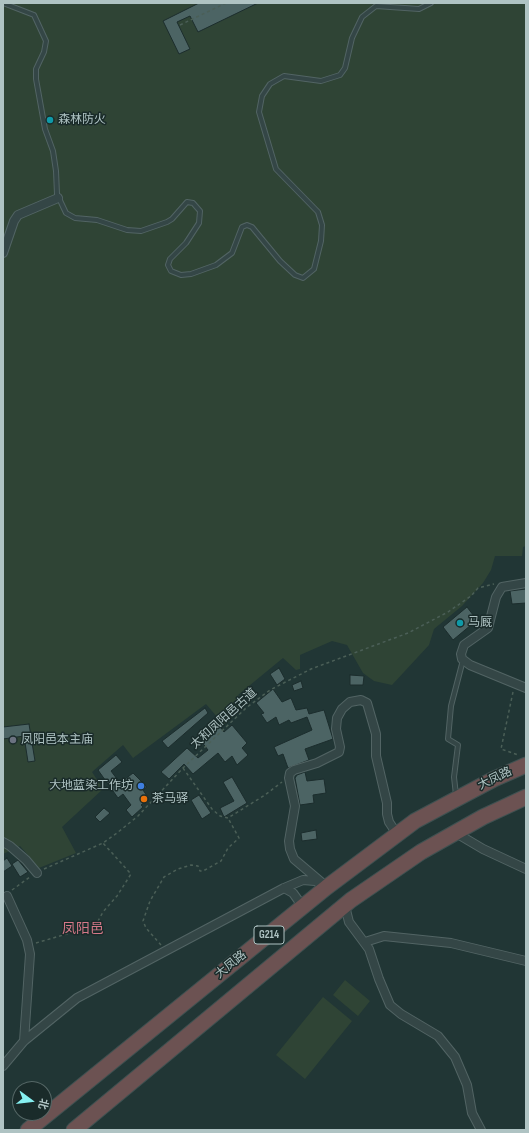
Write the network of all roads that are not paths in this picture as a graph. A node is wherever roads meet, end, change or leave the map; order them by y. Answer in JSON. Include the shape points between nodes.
{"nodes":[{"id":1,"x":3,"y":3,"type":"edge"},
{"id":2,"x":431,"y":3,"type":"edge"},
{"id":3,"x":58,"y":198,"type":"junction"},
{"id":4,"x":3,"y":253,"type":"edge"},
{"id":5,"x":526,"y":583,"type":"edge"},
{"id":6,"x":463,"y":660,"type":"junction"},
{"id":7,"x":526,"y":688,"type":"edge"},
{"id":8,"x":524,"y":761,"type":"edge"},
{"id":9,"x":526,"y":797,"type":"edge"},
{"id":10,"x":456,"y":799,"type":"junction"},
{"id":11,"x":456,"y":832,"type":"junction"},
{"id":12,"x":397,"y":834,"type":"junction"},
{"id":13,"x":3,"y":842,"type":"edge"},
{"id":14,"x":526,"y":869,"type":"edge"},
{"id":15,"x":37,"y":872,"type":"road end"},
{"id":16,"x":327,"y":886,"type":"junction"},
{"id":17,"x":284,"y":888,"type":"junction"},
{"id":18,"x":7,"y":896,"type":"road end"},
{"id":19,"x":345,"y":906,"type":"junction"},
{"id":20,"x":303,"y":907,"type":"junction"},
{"id":21,"x":365,"y":942,"type":"junction"},
{"id":22,"x":526,"y":961,"type":"edge"},
{"id":23,"x":24,"y":1041,"type":"junction"},
{"id":24,"x":3,"y":1066,"type":"edge"},
{"id":25,"x":28,"y":1130,"type":"edge"},
{"id":26,"x":74,"y":1130,"type":"edge"},
{"id":27,"x":481,"y":1130,"type":"edge"}],
"edges":[{"from":1,"to":3,"type":"lane","via":[[34,15],[46,41],[36,69],[36,79],[45,129],[53,151]]},
{"from":2,"to":3,"type":"lane","via":[[419,9],[376,6],[362,17],[352,38],[346,68],[340,75],[321,81],[284,76],[270,84],[262,96],[259,112],[276,169],[318,212],[322,225],[314,269],[307,276],[303,278],[295,275],[270,251],[252,227],[246,225],[242,227],[232,253],[216,265],[191,274],[176,273],[172,271],[169,263],[195,230],[200,217],[199,208],[193,203],[187,202],[172,219],[162,224],[136,231],[97,220],[70,216]]},
{"from":3,"to":4,"type":"street","via":[[18,215]]},
{"from":5,"to":6,"type":"street","via":[[502,587],[496,597],[488,628],[464,645],[461,651]]},
{"from":6,"to":7,"type":"street"},
{"from":6,"to":10,"type":"lane","via":[[451,706],[448,739],[458,745],[454,776]]},
{"from":8,"to":10,"type":"highway","name":"大凤路","number":"G214"},
{"from":9,"to":11,"type":"highway","number":"G214"},
{"from":10,"to":12,"type":"highway","name":"大凤路","number":"G214"},
{"from":11,"to":14,"type":"street","via":[[483,849]]},
{"from":11,"to":19,"type":"highway","number":"G214","via":[[422,852]]},
{"from":12,"to":16,"type":"highway","name":"大凤路","number":"G214"},
{"from":12,"to":16,"type":"street","via":[[388,818],[376,756],[376,734],[367,703],[364,700],[350,702],[337,718],[339,752],[317,763],[294,770],[289,776],[296,806],[289,841],[290,849],[294,859]]},
{"from":13,"to":15,"type":"street"},
{"from":16,"to":17,"type":"street","via":[[303,880]]},
{"from":16,"to":19,"type":"highway"},
{"from":16,"to":20,"type":"highway","name":"大凤路","number":"G214"},
{"from":17,"to":20,"type":"street","via":[[293,893]]},
{"from":17,"to":23,"type":"street","via":[[77,998]]},
{"from":18,"to":23,"type":"street","via":[[28,940],[30,954]]},
{"from":19,"to":21,"type":"street","via":[[349,922]]},
{"from":19,"to":26,"type":"highway","number":"G214"},
{"from":20,"to":25,"type":"highway","name":"大凤路","number":"G214"},
{"from":21,"to":22,"type":"street","via":[[384,936],[451,943]]},
{"from":21,"to":27,"type":"street","via":[[390,1005],[438,1036],[455,1057],[467,1085],[472,1113]]},
{"from":23,"to":24,"type":"street"}]}
